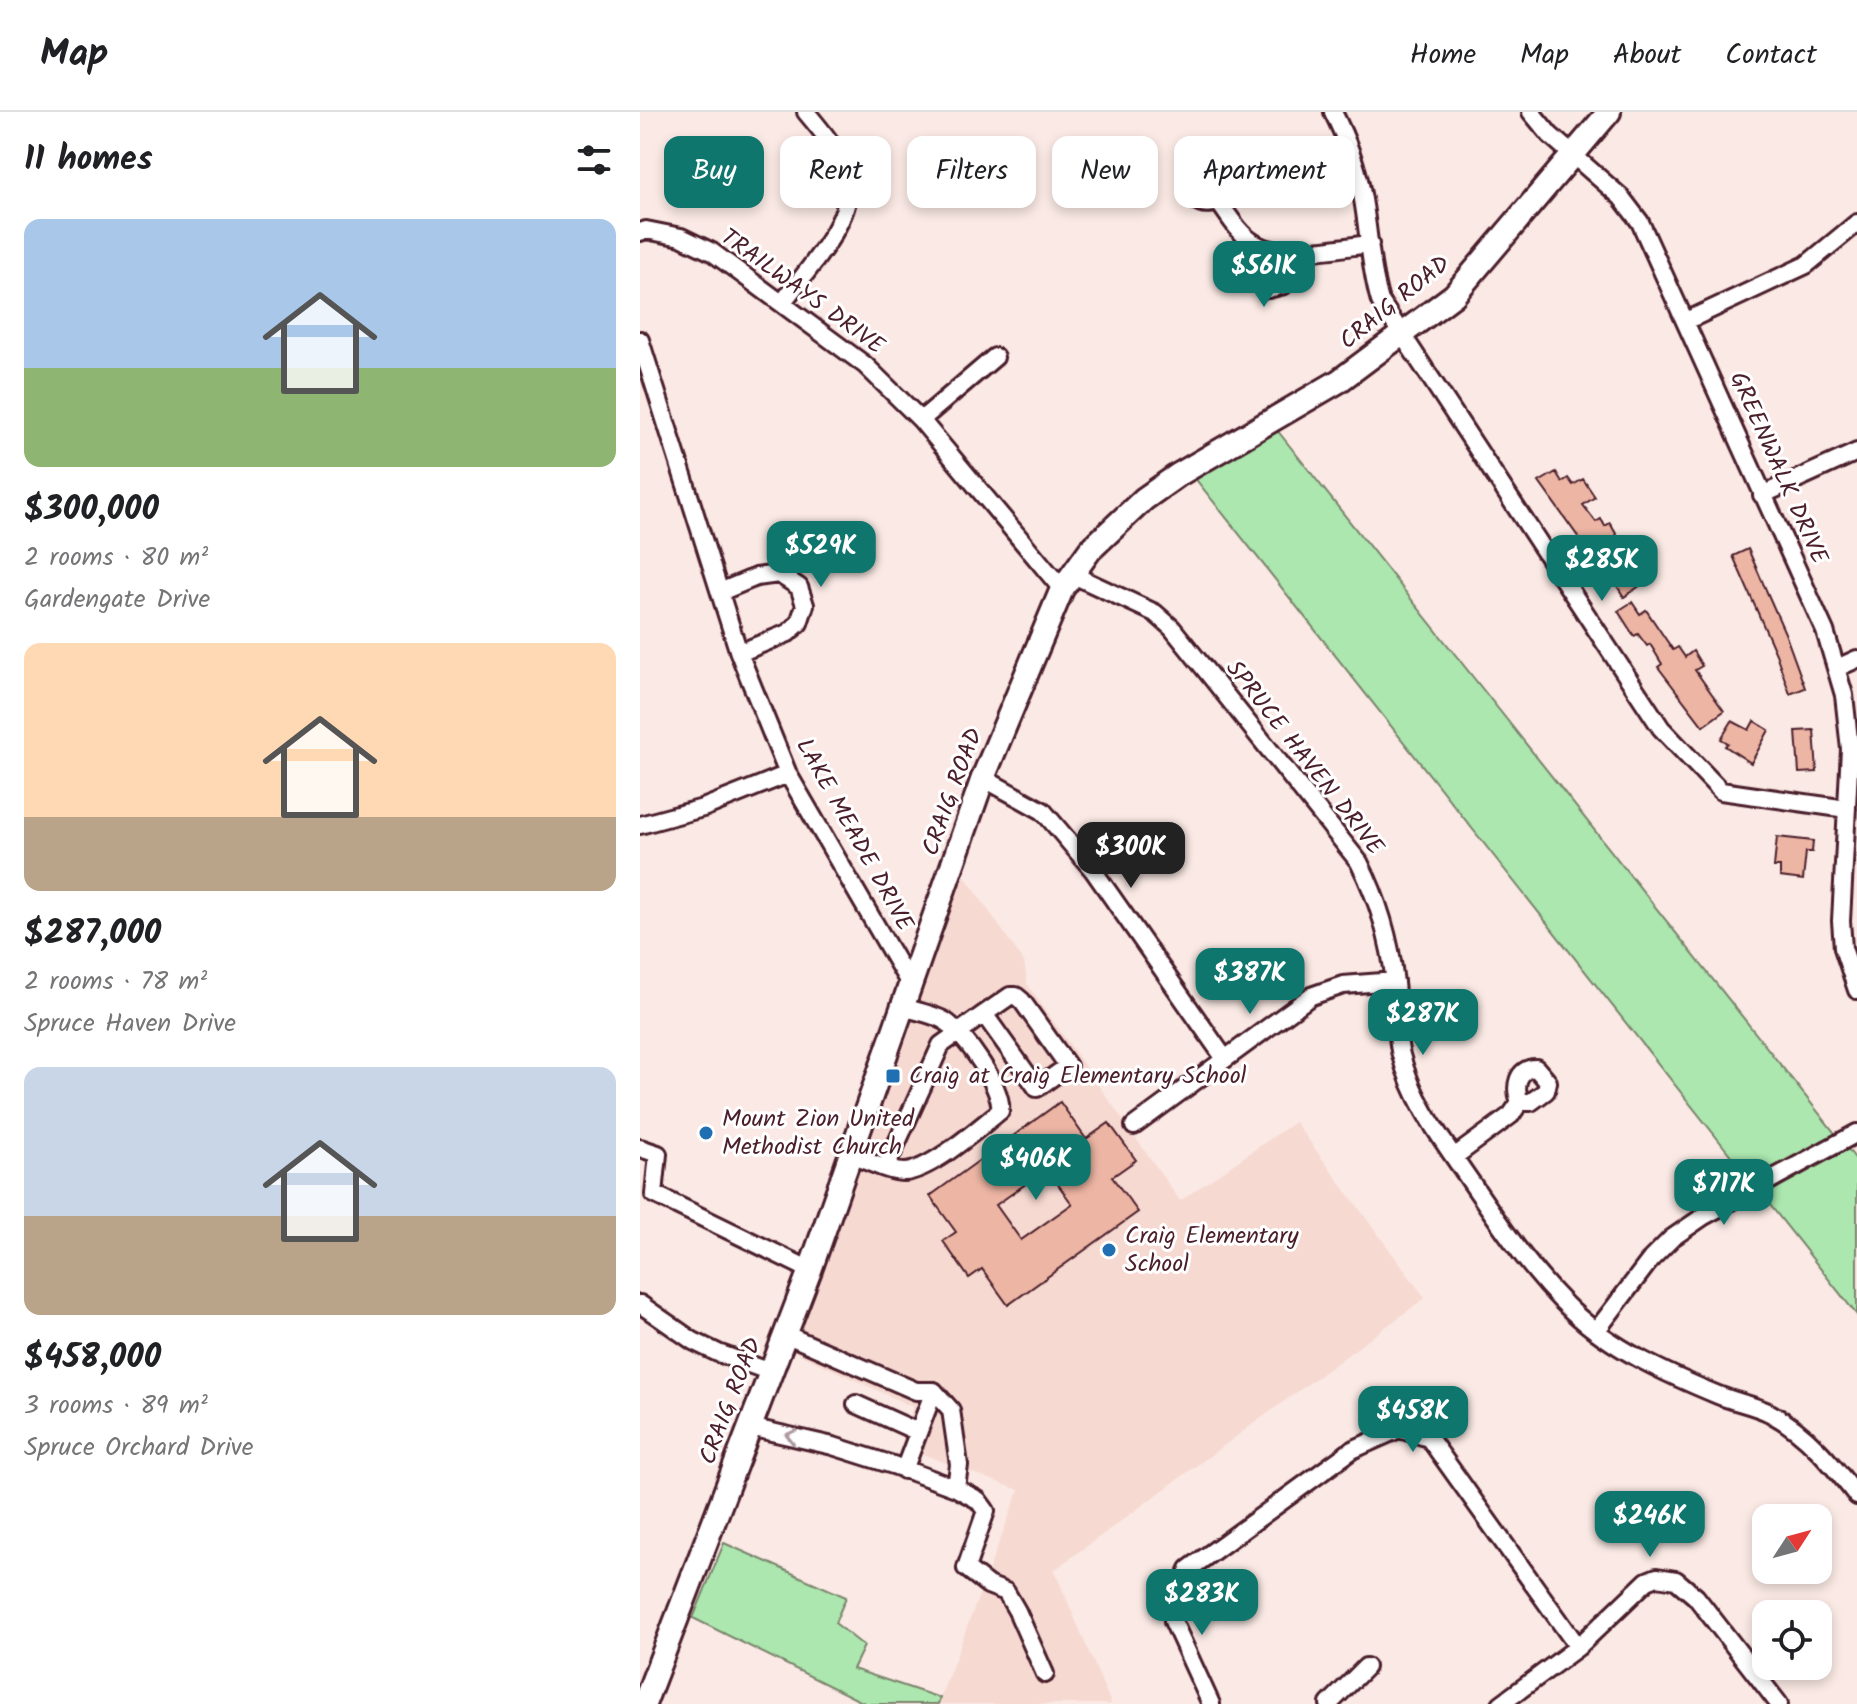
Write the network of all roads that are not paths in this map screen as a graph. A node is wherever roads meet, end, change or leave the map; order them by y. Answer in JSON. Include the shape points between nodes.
{"nodes":[{"id":1,"x":806,"y":112,"type":"edge"},
{"id":2,"x":1333,"y":112,"type":"edge"},
{"id":3,"x":1531,"y":112,"type":"edge"},
{"id":4,"x":1609,"y":112,"type":"edge"},
{"id":5,"x":1573,"y":155,"type":"junction"},
{"id":6,"x":1223,"y":208,"type":"edge"},
{"id":7,"x":1857,"y":223,"type":"edge"},
{"id":8,"x":640,"y":232,"type":"edge"},
{"id":9,"x":1370,"y":244,"type":"junction"},
{"id":10,"x":1259,"y":246,"type":"junction"},
{"id":11,"x":1304,"y":250,"type":"junction"},
{"id":12,"x":782,"y":303,"type":"junction"},
{"id":13,"x":1686,"y":321,"type":"junction"},
{"id":14,"x":1403,"y":334,"type":"junction"},
{"id":15,"x":640,"y":340,"type":"edge"},
{"id":16,"x":995,"y":357,"type":"dead end"},
{"id":17,"x":921,"y":420,"type":"junction"},
{"id":18,"x":1857,"y":452,"type":"edge"},
{"id":19,"x":1762,"y":495,"type":"junction"},
{"id":20,"x":1066,"y":582,"type":"junction"},
{"id":21,"x":720,"y":592,"type":"junction"},
{"id":22,"x":739,"y":653,"type":"junction"},
{"id":23,"x":1857,"y":659,"type":"edge"},
{"id":24,"x":1837,"y":668,"type":"junction"},
{"id":25,"x":788,"y":774,"type":"junction"},
{"id":26,"x":983,"y":778,"type":"junction"},
{"id":27,"x":1847,"y":809,"type":"junction"},
{"id":28,"x":640,"y":825,"type":"edge"},
{"id":29,"x":1395,"y":981,"type":"junction"},
{"id":30,"x":1857,"y":990,"type":"edge"},
{"id":31,"x":906,"y":996,"type":"junction"},
{"id":32,"x":984,"y":1014,"type":"junction"},
{"id":33,"x":958,"y":1033,"type":"junction"},
{"id":34,"x":1225,"y":1059,"type":"junction"},
{"id":35,"x":1520,"y":1102,"type":"dead end"},
{"id":36,"x":1134,"y":1126,"type":"dead end"},
{"id":37,"x":1857,"y":1133,"type":"edge"},
{"id":38,"x":640,"y":1148,"type":"edge"},
{"id":39,"x":850,"y":1155,"type":"junction"},
{"id":40,"x":1454,"y":1157,"type":"junction"},
{"id":41,"x":886,"y":1167,"type":"junction"},
{"id":42,"x":810,"y":1270,"type":"junction"},
{"id":43,"x":640,"y":1304,"type":"edge"},
{"id":44,"x":1597,"y":1330,"type":"junction"},
{"id":45,"x":785,"y":1334,"type":"junction"},
{"id":46,"x":771,"y":1372,"type":"junction"},
{"id":47,"x":934,"y":1391,"type":"junction"},
{"id":48,"x":856,"y":1404,"type":"dead end"},
{"id":49,"x":750,"y":1427,"type":"junction"},
{"id":50,"x":918,"y":1432,"type":"junction"},
{"id":51,"x":904,"y":1470,"type":"junction"},
{"id":52,"x":956,"y":1488,"type":"junction"},
{"id":53,"x":1857,"y":1496,"type":"edge"},
{"id":54,"x":1578,"y":1647,"type":"junction"},
{"id":55,"x":1366,"y":1667,"type":"dead end"},
{"id":56,"x":1045,"y":1674,"type":"dead end"},
{"id":57,"x":644,"y":1695,"type":"edge"},
{"id":58,"x":1211,"y":1704,"type":"edge"},
{"id":59,"x":1329,"y":1704,"type":"edge"},
{"id":60,"x":1501,"y":1704,"type":"edge"},
{"id":61,"x":1779,"y":1704,"type":"edge"}],
"edges":[{"from":1,"to":12,"type":"street","via":[[833,145],[848,177],[845,211],[829,242]]},
{"from":2,"to":9,"type":"street","via":[[1357,174]]},
{"from":3,"to":5,"type":"street","name":"GREENWALK DRIVE"},
{"from":4,"to":5,"type":"main road","name":"CRAIG ROAD"},
{"from":5,"to":13,"type":"street","name":"GREENWALK DRIVE","via":[[1621,197],[1640,222]]},
{"from":5,"to":14,"type":"main road","name":"CRAIG ROAD","via":[[1454,295]]},
{"from":6,"to":10,"type":"street"},
{"from":7,"to":13,"type":"street","via":[[1806,265]]},
{"from":8,"to":12,"type":"street","name":"TRAILWAYS DRIVE","via":[[681,237],[712,252]]},
{"from":9,"to":11,"type":"street"},
{"from":9,"to":14,"type":"street","via":[[1380,301]]},
{"from":10,"to":11,"type":"street","via":[[1283,253]]},
{"from":10,"to":11,"type":"street","via":[[1255,271],[1268,289],[1284,285]]},
{"from":12,"to":17,"type":"street","name":"TRAILWAYS DRIVE","via":[[865,365]]},
{"from":13,"to":19,"type":"street","name":"GREENWALK DRIVE"},
{"from":14,"to":20,"type":"main road","name":"CRAIG ROAD","via":[[1339,381],[1153,493],[1117,522]]},
{"from":14,"to":27,"type":"street","via":[[1661,728],[1721,791]]},
{"from":15,"to":21,"type":"street","name":"LAKE MEADE DRIVE"},
{"from":16,"to":17,"type":"street"},
{"from":17,"to":20,"type":"street","name":"TRAILWAYS DRIVE"},
{"from":18,"to":19,"type":"street"},
{"from":19,"to":24,"type":"street","name":"GREENWALK DRIVE"},
{"from":20,"to":26,"type":"main road","name":"CRAIG ROAD"},
{"from":20,"to":29,"type":"street","name":"SPRUCE HAVEN DRIVE","via":[[1155,613],[1172,628],[1349,850],[1376,894]]},
{"from":21,"to":22,"type":"street","name":"LAKE MEADE DRIVE"},
{"from":21,"to":22,"type":"street","via":[[779,574],[799,587],[805,605],[799,623],[788,633]]},
{"from":22,"to":25,"type":"street","name":"LAKE MEADE DRIVE"},
{"from":23,"to":24,"type":"street"},
{"from":24,"to":27,"type":"street","name":"GREENWALK DRIVE","via":[[1850,749]]},
{"from":25,"to":28,"type":"street","via":[[703,808]]},
{"from":25,"to":31,"type":"street","name":"LAKE MEADE DRIVE"},
{"from":26,"to":31,"type":"main road","name":"CRAIG ROAD"},
{"from":26,"to":34,"type":"street","via":[[1043,811],[1063,834]]},
{"from":27,"to":30,"type":"street","name":"GREENWALK DRIVE","via":[[1841,921],[1843,948]]},
{"from":29,"to":34,"type":"street","via":[[1343,985],[1311,996]]},
{"from":29,"to":40,"type":"street","name":"SPRUCE HAVEN DRIVE","via":[[1400,1053],[1411,1087]]},
{"from":31,"to":33,"type":"street"},
{"from":31,"to":39,"type":"main road","name":"CRAIG ROAD"},
{"from":32,"to":32,"type":"street","via":[[1037,1088],[1068,1066],[1016,996]]},
{"from":32,"to":33,"type":"street"},
{"from":33,"to":41,"type":"street","via":[[941,1045]]},
{"from":33,"to":41,"type":"street","via":[[995,1084],[1000,1111],[951,1150],[915,1170]]},
{"from":34,"to":36,"type":"street"},
{"from":35,"to":40,"type":"street","via":[[1511,1115]]},
{"from":37,"to":44,"type":"street","via":[[1672,1238]]},
{"from":38,"to":42,"type":"street","via":[[658,1154],[654,1194]]},
{"from":39,"to":41,"type":"street"},
{"from":39,"to":42,"type":"main road","name":"CRAIG ROAD"},
{"from":40,"to":44,"type":"street","name":"SPRUCE HAVEN DRIVE","via":[[1530,1264],[1574,1313]]},
{"from":42,"to":45,"type":"main road","name":"CRAIG ROAD"},
{"from":43,"to":46,"type":"street","via":[[693,1341]]},
{"from":44,"to":53,"type":"street","name":"SPRUCE HAVEN DRIVE","via":[[1663,1371],[1769,1413],[1820,1450]]},
{"from":45,"to":46,"type":"main road","name":"CRAIG ROAD"},
{"from":45,"to":47,"type":"street","via":[[916,1391]]},
{"from":46,"to":49,"type":"main road","name":"CRAIG ROAD"},
{"from":47,"to":50,"type":"street"},
{"from":47,"to":52,"type":"street","via":[[951,1410],[959,1465]]},
{"from":48,"to":50,"type":"street"},
{"from":51,"to":49,"type":"street","one_way":true,"via":[[833,1446]]},
{"from":49,"to":57,"type":"main road","name":"CRAIG ROAD"},
{"from":50,"to":51,"type":"street"},
{"from":51,"to":52,"type":"street"},
{"from":52,"to":56,"type":"street","via":[[986,1511],[966,1568],[1006,1592]]},
{"from":54,"to":58,"type":"street","via":[[1429,1438],[1399,1429],[1352,1450],[1189,1569],[1173,1621]]},
{"from":54,"to":60,"type":"street"},
{"from":54,"to":61,"type":"street","via":[[1647,1581],[1667,1577],[1696,1597]]},
{"from":55,"to":59,"type":"street"}]}
